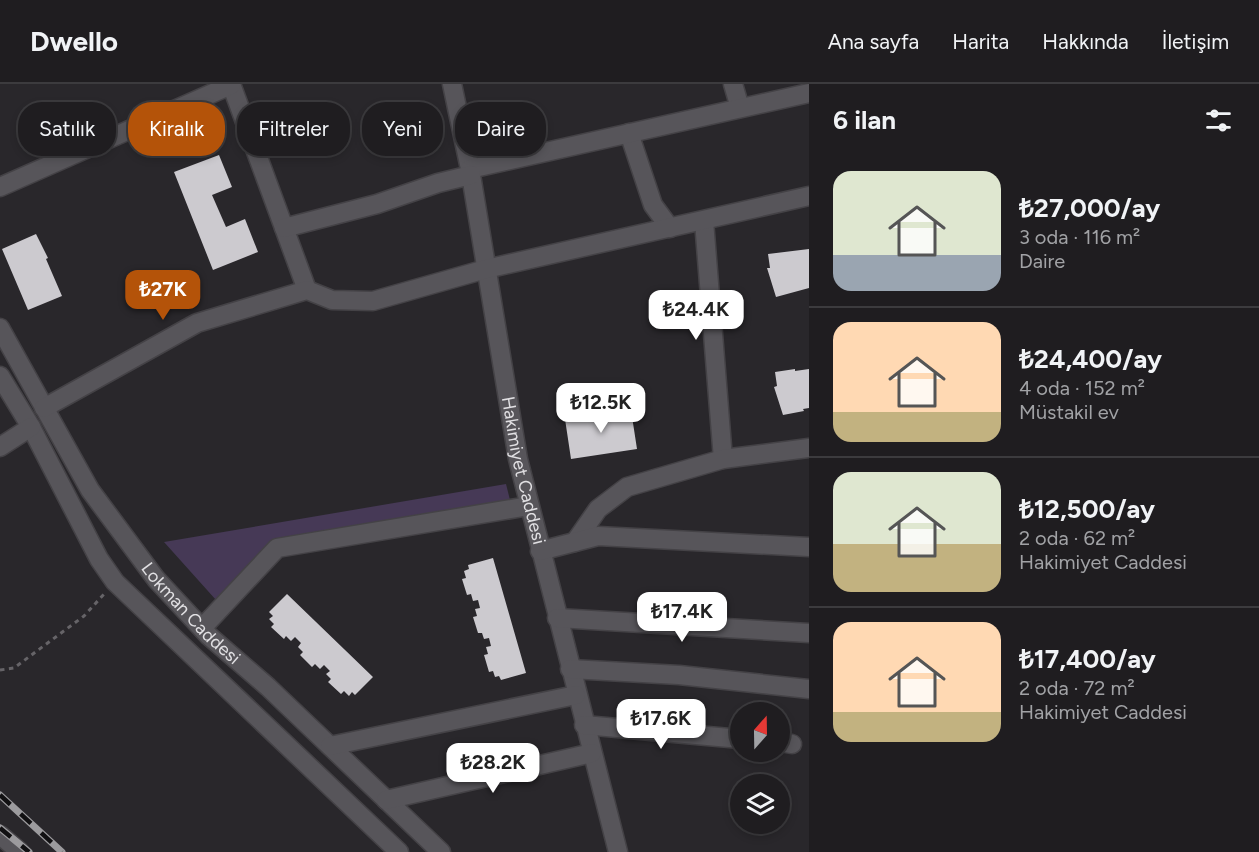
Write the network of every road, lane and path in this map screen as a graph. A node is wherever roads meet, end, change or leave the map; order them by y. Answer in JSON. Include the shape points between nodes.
{"nodes":[{"id":1,"x":452,"y":84,"type":"edge"},
{"id":2,"x":733,"y":84,"type":"edge"},
{"id":3,"x":231,"y":85,"type":"edge"},
{"id":4,"x":809,"y":93,"type":"edge"},
{"id":5,"x":740,"y":108,"type":"junction"},
{"id":6,"x":629,"y":133,"type":"junction"},
{"id":7,"x":471,"y":172,"type":"junction"},
{"id":8,"x":0,"y":187,"type":"edge"},
{"id":9,"x":809,"y":196,"type":"edge"},
{"id":10,"x":704,"y":221,"type":"junction"},
{"id":11,"x":284,"y":228,"type":"junction"},
{"id":12,"x":670,"y":228,"type":"junction"},
{"id":13,"x":486,"y":269,"type":"junction"},
{"id":14,"x":307,"y":290,"type":"junction"},
{"id":15,"x":0,"y":328,"type":"edge"},
{"id":16,"x":0,"y":376,"type":"edge"},
{"id":17,"x":44,"y":408,"type":"junction"},
{"id":18,"x":31,"y":428,"type":"junction"},
{"id":19,"x":0,"y":447,"type":"edge"},
{"id":20,"x":809,"y":448,"type":"edge"},
{"id":21,"x":723,"y":459,"type":"junction"},
{"id":22,"x":529,"y":506,"type":"junction"},
{"id":23,"x":574,"y":542,"type":"junction"},
{"id":24,"x":809,"y":547,"type":"edge"},
{"id":25,"x":540,"y":551,"type":"junction"},
{"id":26,"x":115,"y":582,"type":"junction"},
{"id":27,"x":557,"y":618,"type":"junction"},
{"id":28,"x":202,"y":628,"type":"junction"},
{"id":29,"x":809,"y":633,"type":"edge"},
{"id":30,"x":570,"y":669,"type":"junction"},
{"id":31,"x":0,"y":670,"type":"edge"},
{"id":32,"x":809,"y":689,"type":"edge"},
{"id":33,"x":576,"y":695,"type":"junction"},
{"id":34,"x":584,"y":726,"type":"junction"},
{"id":35,"x":730,"y":738,"type":"edge"},
{"id":36,"x":330,"y":746,"type":"junction"},
{"id":37,"x":592,"y":753,"type":"junction"},
{"id":38,"x":386,"y":800,"type":"junction"},
{"id":39,"x":0,"y":835,"type":"edge"},
{"id":40,"x":20,"y":852,"type":"edge"},
{"id":41,"x":399,"y":852,"type":"edge"},
{"id":42,"x":441,"y":852,"type":"edge"},
{"id":43,"x":618,"y":852,"type":"edge"}],
"edges":[{"from":1,"to":7,"type":"street","name":"Hakimiyet Caddesi"},
{"from":2,"to":5,"type":"street"},
{"from":3,"to":8,"type":"street"},
{"from":3,"to":11,"type":"street"},
{"from":4,"to":5,"type":"street"},
{"from":5,"to":6,"type":"street"},
{"from":6,"to":7,"type":"street"},
{"from":6,"to":12,"type":"street","via":[[653,205]]},
{"from":7,"to":11,"type":"street","via":[[377,204]]},
{"from":7,"to":13,"type":"street","name":"Hakimiyet Caddesi"},
{"from":9,"to":10,"type":"street"},
{"from":10,"to":12,"type":"street"},
{"from":10,"to":21,"type":"street"},
{"from":11,"to":14,"type":"street"},
{"from":12,"to":13,"type":"street"},
{"from":13,"to":14,"type":"street","via":[[373,301],[339,301]]},
{"from":13,"to":22,"type":"street","name":"Hakimiyet Caddesi"},
{"from":14,"to":17,"type":"street","via":[[197,323]]},
{"from":15,"to":17,"type":"street","name":"Lokman Caddesi"},
{"from":16,"to":18,"type":"street","name":"Lokman Caddesi"},
{"from":17,"to":28,"type":"street","name":"Lokman Caddesi","via":[[110,520],[156,579]]},
{"from":18,"to":19,"type":"street"},
{"from":18,"to":26,"type":"street","name":"Lokman Caddesi","via":[[99,559]]},
{"from":20,"to":21,"type":"street"},
{"from":21,"to":23,"type":"street","via":[[627,487],[598,509]]},
{"from":22,"to":25,"type":"street","name":"Hakimiyet Caddesi"},
{"from":22,"to":28,"type":"street","via":[[277,548]]},
{"from":23,"to":24,"type":"street","via":[[598,536]]},
{"from":23,"to":25,"type":"street"},
{"from":25,"to":27,"type":"street","name":"Hakimiyet Caddesi"},
{"from":26,"to":31,"type":"path","via":[[84,616],[14,668]]},
{"from":26,"to":41,"type":"street","name":"Lokman Caddesi"},
{"from":27,"to":29,"type":"street"},
{"from":27,"to":30,"type":"street","name":"Hakimiyet Caddesi"},
{"from":28,"to":36,"type":"street","name":"Lokman Caddesi"},
{"from":30,"to":32,"type":"street","via":[[679,675]]},
{"from":30,"to":33,"type":"street","name":"Hakimiyet Caddesi"},
{"from":33,"to":34,"type":"street","name":"Hakimiyet Caddesi"},
{"from":33,"to":36,"type":"street"},
{"from":34,"to":35,"type":"street"},
{"from":34,"to":37,"type":"street","name":"Hakimiyet Caddesi"},
{"from":36,"to":38,"type":"street","name":"Lokman Caddesi"},
{"from":37,"to":38,"type":"street"},
{"from":37,"to":43,"type":"street","name":"Hakimiyet Caddesi"},
{"from":38,"to":42,"type":"street","name":"Lokman Caddesi"},
{"from":39,"to":40,"type":"street"}]}
